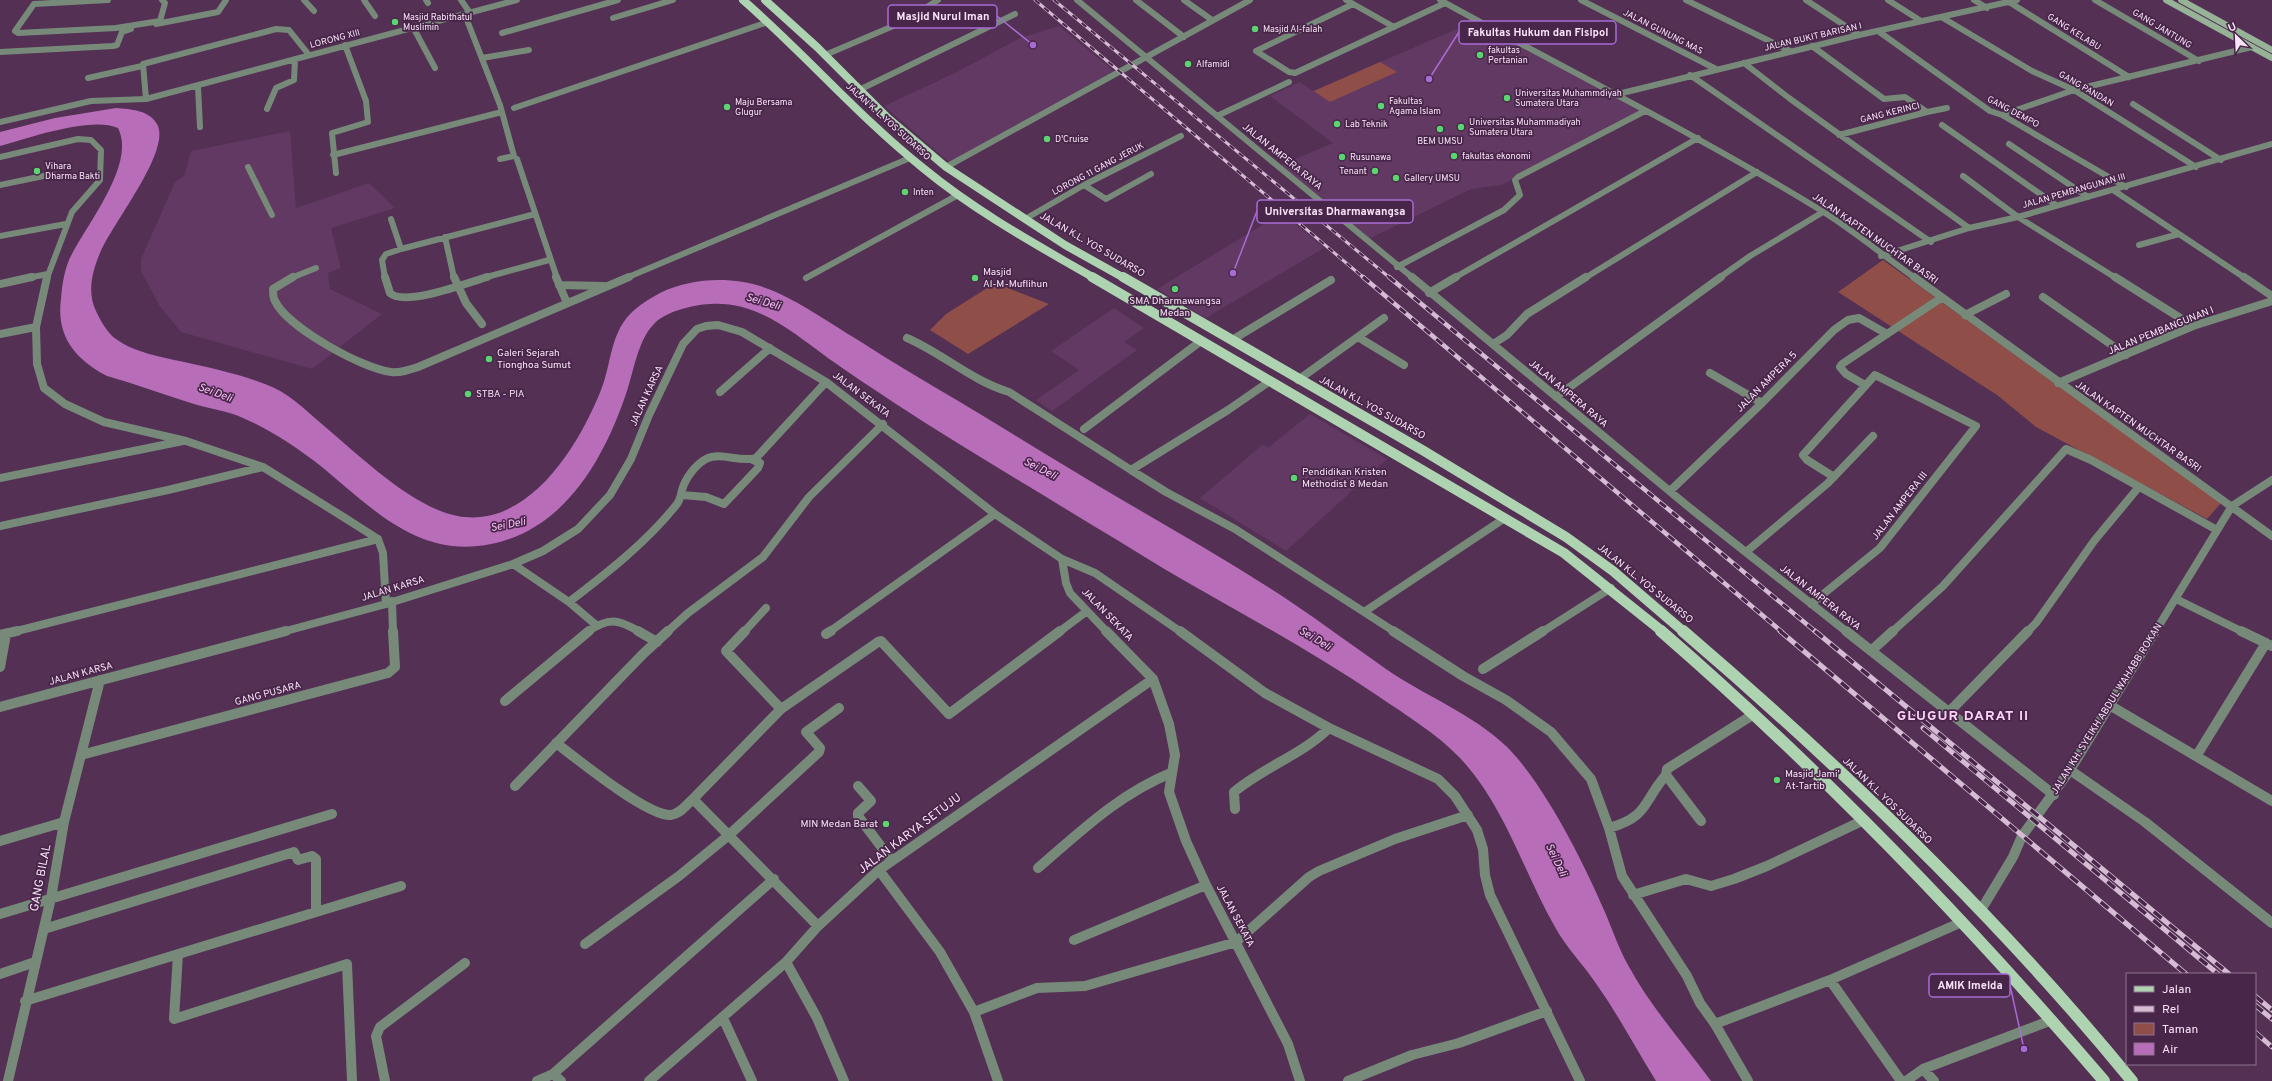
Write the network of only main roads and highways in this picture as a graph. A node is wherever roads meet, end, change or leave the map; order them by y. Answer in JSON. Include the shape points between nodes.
{"nodes":[{"id":1,"x":743,"y":0,"type":"edge"},
{"id":2,"x":765,"y":0,"type":"edge"},
{"id":3,"x":2166,"y":0,"type":"edge"},
{"id":4,"x":2181,"y":0,"type":"edge"},
{"id":5,"x":2272,"y":50,"type":"edge"},
{"id":6,"x":809,"y":51,"type":"junction"},
{"id":7,"x":825,"y":55,"type":"junction"},
{"id":8,"x":2272,"y":58,"type":"edge"},
{"id":9,"x":808,"y":61,"type":"junction"},
{"id":10,"x":1024,"y":219,"type":"joint"},
{"id":11,"x":1170,"y":304,"type":"junction"},
{"id":12,"x":1156,"y":314,"type":"junction"},
{"id":13,"x":2104,"y":1081,"type":"edge"},
{"id":14,"x":2132,"y":1081,"type":"edge"}],
"edges":[{"from":1,"to":6,"type":"main road","name":"JALAN K. L. YOS SUDARSO","via":[[768,22]]},
{"from":2,"to":6,"type":"main road","name":"JALAN K. L. YOS SUDARSO"},
{"from":3,"to":8,"type":"main road"},
{"from":4,"to":5,"type":"main road"},
{"from":6,"to":7,"type":"main road","name":"JALAN K. L. YOS SUDARSO"},
{"from":6,"to":9,"type":"main road","name":"JALAN K. L. YOS SUDARSO"},
{"from":7,"to":9,"type":"main road"},
{"from":7,"to":10,"type":"main road","name":"JALAN K. L. YOS SUDARSO","via":[[909,138],[946,167]]},
{"from":9,"to":12,"type":"main road","name":"JALAN K. L. YOS SUDARSO","via":[[910,158],[958,195]]},
{"from":10,"to":11,"type":"main road","name":"JALAN K.L. YOS SUDARSO"},
{"from":11,"to":12,"type":"main road"},
{"from":11,"to":14,"type":"main road","name":"JALAN K.L. YOS SUDARSO","via":[[1424,451],[1566,537],[1613,571],[1746,685],[1885,815],[1981,910],[2097,1038]]},
{"from":12,"to":13,"type":"main road","via":[[1564,553],[1611,588],[1754,714],[1864,820],[1962,922]]}]}
